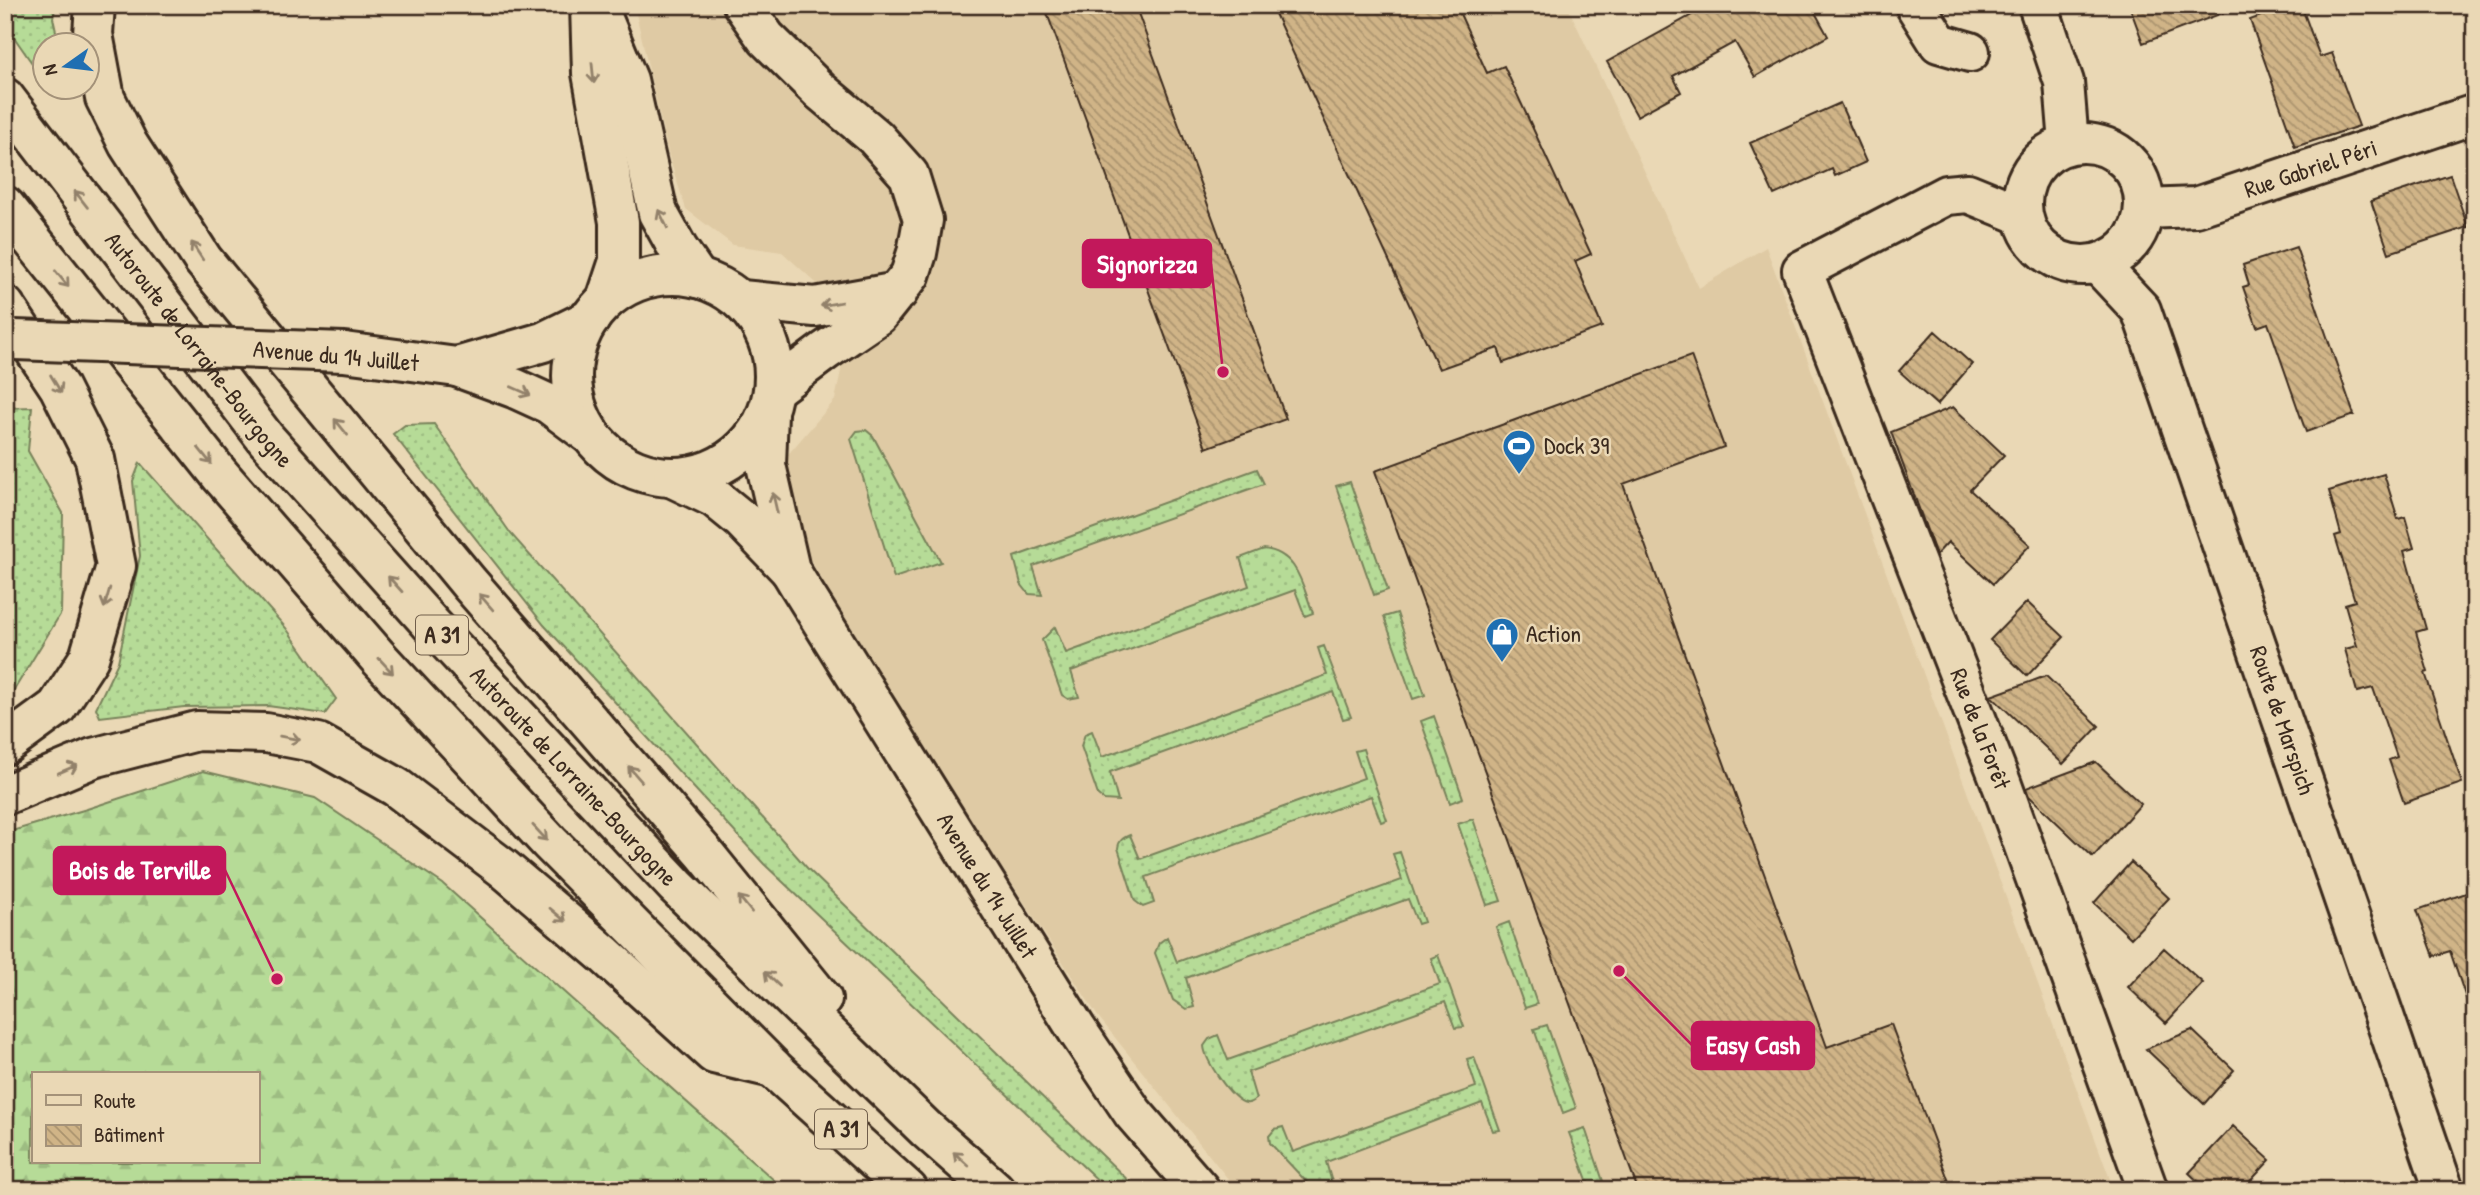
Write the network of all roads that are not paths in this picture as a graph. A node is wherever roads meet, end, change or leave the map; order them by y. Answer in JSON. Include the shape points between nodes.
{"nodes":[{"id":1,"x":95,"y":5,"type":"edge"},
{"id":2,"x":590,"y":5,"type":"edge"},
{"id":3,"x":597,"y":5,"type":"edge"},
{"id":4,"x":743,"y":5,"type":"edge"},
{"id":5,"x":1915,"y":5,"type":"edge"},
{"id":6,"x":2038,"y":5,"type":"edge"},
{"id":7,"x":1970,"y":52,"type":"dead end"},
{"id":8,"x":5,"y":98,"type":"edge"},
{"id":9,"x":2475,"y":114,"type":"edge"},
{"id":10,"x":2069,"y":144,"type":"junction"},
{"id":11,"x":5,"y":206,"type":"edge"},
{"id":12,"x":2145,"y":208,"type":"junction"},
{"id":13,"x":2022,"y":215,"type":"junction"},
{"id":14,"x":2098,"y":264,"type":"junction"},
{"id":15,"x":698,"y":278,"type":"junction"},
{"id":16,"x":898,"y":292,"type":"junction"},
{"id":17,"x":741,"y":300,"type":"junction"},
{"id":18,"x":5,"y":306,"type":"edge"},
{"id":19,"x":598,"y":309,"type":"junction"},
{"id":20,"x":5,"y":339,"type":"edge"},
{"id":21,"x":457,"y":367,"type":"junction"},
{"id":22,"x":771,"y":401,"type":"junction"},
{"id":23,"x":589,"y":434,"type":"junction"},
{"id":24,"x":673,"y":478,"type":"junction"},
{"id":25,"x":790,"y":570,"type":"junction"},
{"id":26,"x":5,"y":745,"type":"edge"},
{"id":27,"x":5,"y":795,"type":"edge"},
{"id":28,"x":774,"y":1069,"type":"junction"},
{"id":29,"x":926,"y":1129,"type":"junction"},
{"id":30,"x":908,"y":1190,"type":"edge"},
{"id":31,"x":995,"y":1190,"type":"edge"},
{"id":32,"x":1200,"y":1190,"type":"edge"},
{"id":33,"x":2148,"y":1190,"type":"edge"},
{"id":34,"x":2444,"y":1190,"type":"edge"}],
"edges":[{"from":29,"to":1,"type":"main road","one_way":true,"via":[[705,854],[469,583],[203,260],[128,144],[105,98],[93,34]]},
{"from":2,"to":19,"type":"main road","one_way":true,"via":[[592,73],[619,222],[619,261]]},
{"from":15,"to":3,"type":"main road","one_way":true,"via":[[658,213],[628,80]]},
{"from":4,"to":16,"type":"main road","via":[[766,38],[875,137],[909,176],[923,220],[910,275]]},
{"from":5,"to":7,"type":"main road","via":[[1939,43]]},
{"from":6,"to":10,"type":"main road","via":[[2064,82]]},
{"from":29,"to":8,"type":"main road","name":"Autoroute de Lorraine-Bourgogne","number":"A 31","one_way":true,"via":[[676,886],[440,634],[266,439]]},
{"from":9,"to":12,"type":"main road","name":"Rue Gabriel Péri","via":[[2196,207]]},
{"from":10,"to":12,"type":"main road","via":[[2085,142],[2116,152],[2138,176]]},
{"from":10,"to":13,"type":"main road","via":[[2037,163],[2027,178]]},
{"from":11,"to":28,"type":"main road","number":"A 31","one_way":true,"via":[[220,475],[377,656],[549,842]]},
{"from":12,"to":14,"type":"main road","via":[[2130,244]]},
{"from":13,"to":14,"type":"main road","via":[[2029,234],[2058,261]]},
{"from":13,"to":33,"type":"main road","name":"Rue de la Forêt","via":[[1968,193],[1946,195],[1802,270],[2002,785]]},
{"from":14,"to":34,"type":"main road","name":"Route de Marspich","via":[[2141,310]]},
{"from":15,"to":17,"type":"main road"},
{"from":15,"to":19,"type":"main road","via":[[649,278],[626,286]]},
{"from":16,"to":17,"type":"main road","one_way":true,"via":[[815,307]]},
{"from":16,"to":22,"type":"main road","via":[[878,315],[825,351]]},
{"from":17,"to":22,"type":"main road","via":[[768,341],[774,365]]},
{"from":18,"to":26,"type":"main road","one_way":true,"via":[[59,387],[95,459],[116,566],[89,658],[57,707]]},
{"from":19,"to":21,"type":"main road","name":"Avenue du 14 Juillet","via":[[543,342]]},
{"from":19,"to":23,"type":"main road","via":[[578,340],[573,364],[572,388]]},
{"from":20,"to":21,"type":"main road","name":"Avenue du 14 Juillet","bridge":true,"via":[[344,352]]},
{"from":21,"to":23,"type":"main road","name":"Avenue du 14 Juillet","one_way":true,"via":[[548,404]]},
{"from":22,"to":24,"type":"main road","via":[[757,434],[740,453],[697,475]]},
{"from":25,"to":22,"type":"main road","name":"Avenue du 14 Juillet","one_way":true,"via":[[766,465]]},
{"from":23,"to":24,"type":"main road","via":[[626,466]]},
{"from":24,"to":25,"type":"main road","name":"Avenue du 14 Juillet","via":[[715,498]]},
{"from":25,"to":32,"type":"main road","name":"Avenue du 14 Juillet","via":[[1077,1030],[1133,1113]]},
{"from":27,"to":28,"type":"main road","one_way":true,"via":[[93,758],[197,731],[266,733],[318,743],[396,787],[503,868],[714,1054]]},
{"from":28,"to":30,"type":"main road","number":"A 31"},
{"from":31,"to":29,"type":"main road","name":"Autoroute de Lorraine-Bourgogne","number":"A 31","one_way":true}]}
